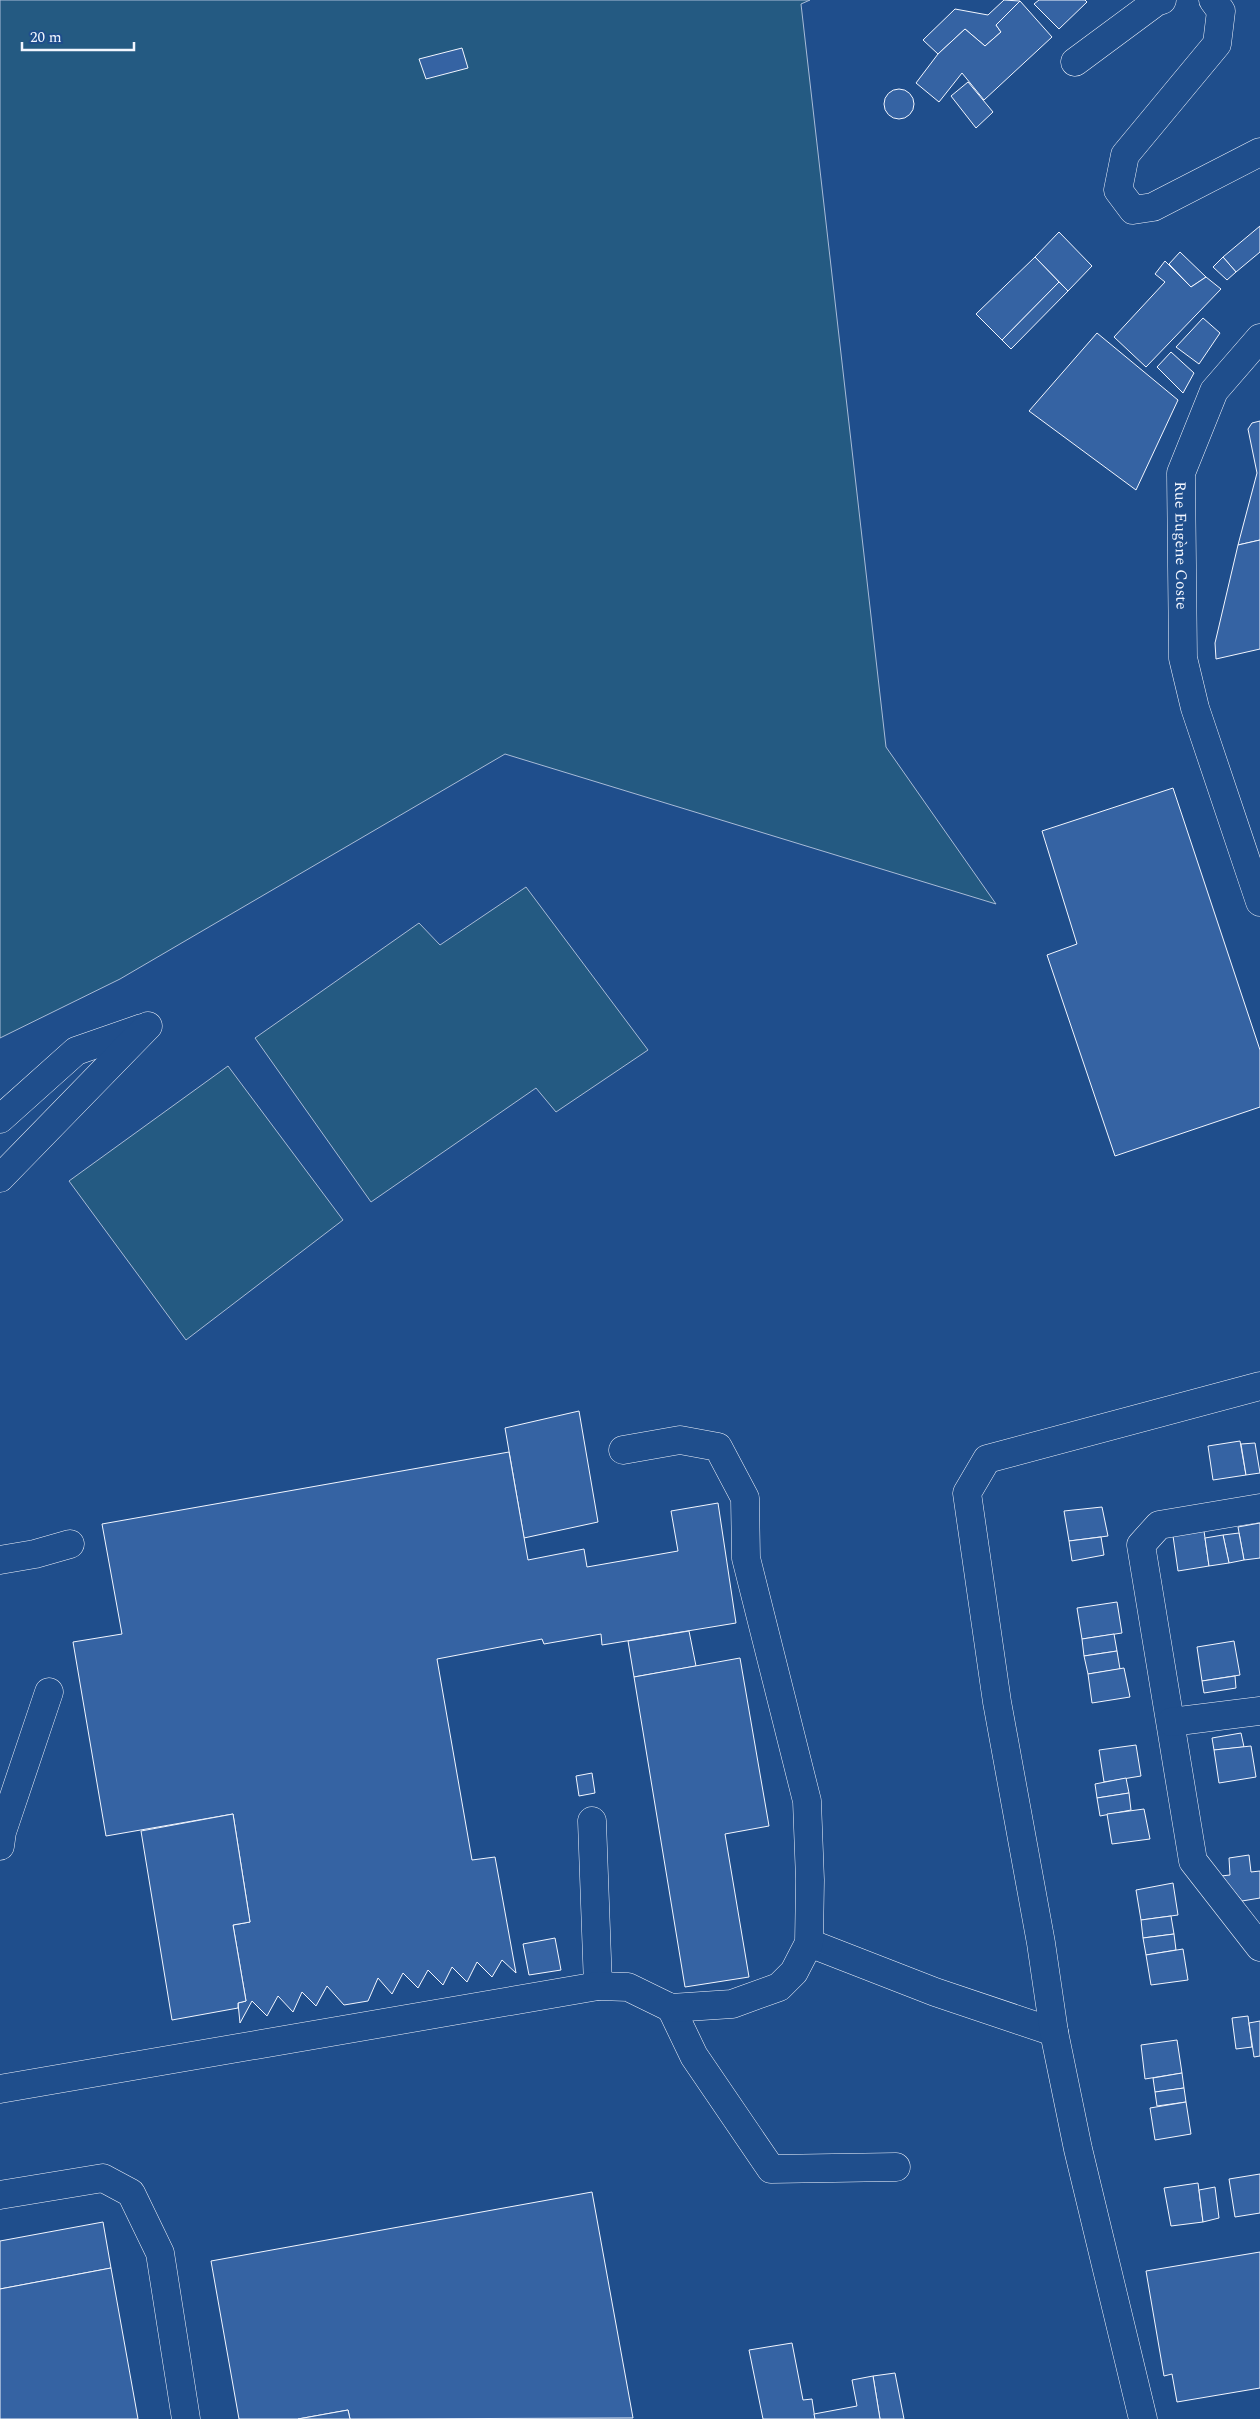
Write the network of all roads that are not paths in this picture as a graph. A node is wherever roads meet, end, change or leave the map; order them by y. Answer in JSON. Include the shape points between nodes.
{"nodes":[{"id":1,"x":1162,"y":0,"type":"edge"},
{"id":2,"x":1213,"y":0,"type":"edge"},
{"id":3,"x":1074,"y":62,"type":"dead end"},
{"id":4,"x":1260,"y":152,"type":"edge"},
{"id":5,"x":1260,"y":338,"type":"edge"},
{"id":6,"x":1260,"y":902,"type":"edge"},
{"id":7,"x":0,"y":1119,"type":"edge"},
{"id":8,"x":0,"y":1178,"type":"edge"},
{"id":9,"x":1260,"y":1386,"type":"edge"},
{"id":10,"x":624,"y":1450,"type":"dead end"},
{"id":11,"x":1260,"y":1508,"type":"edge"},
{"id":12,"x":70,"y":1544,"type":"dead end"},
{"id":13,"x":0,"y":1560,"type":"edge"},
{"id":14,"x":49,"y":1692,"type":"dead end"},
{"id":15,"x":1260,"y":1711,"type":"edge"},
{"id":16,"x":1171,"y":1722,"type":"junction"},
{"id":17,"x":592,"y":1821,"type":"dead end"},
{"id":18,"x":0,"y":1846,"type":"edge"},
{"id":19,"x":809,"y":1943,"type":"junction"},
{"id":20,"x":1260,"y":1946,"type":"edge"},
{"id":21,"x":598,"y":1986,"type":"junction"},
{"id":22,"x":671,"y":2008,"type":"junction"},
{"id":23,"x":1054,"y":2032,"type":"junction"},
{"id":24,"x":0,"y":2089,"type":"edge"},
{"id":25,"x":896,"y":2167,"type":"dead end"},
{"id":26,"x":0,"y":2194,"type":"edge"},
{"id":27,"x":186,"y":2419,"type":"edge"},
{"id":28,"x":1143,"y":2419,"type":"edge"}],
"edges":[{"from":1,"to":3,"type":"street"},
{"from":2,"to":4,"type":"street","via":[[1221,10],[1217,44],[1125,155],[1118,190],[1133,210],[1153,207]]},
{"from":5,"to":6,"type":"street","name":"Rue Eugène Coste","via":[[1214,391],[1181,473],[1182,658],[1195,708]]},
{"from":7,"to":8,"type":"street","via":[[76,1051],[148,1026]]},
{"from":9,"to":23,"type":"street","via":[[987,1458],[967,1493],[997,1702]]},
{"from":10,"to":19,"type":"street","via":[[680,1440],[718,1447],[745,1498],[746,1558],[806,1801]]},
{"from":11,"to":16,"type":"street","via":[[1159,1525],[1140,1545]]},
{"from":12,"to":13,"type":"street"},
{"from":14,"to":18,"type":"street"},
{"from":15,"to":16,"type":"street"},
{"from":16,"to":20,"type":"street","via":[[1192,1861]]},
{"from":17,"to":21,"type":"street"},
{"from":19,"to":22,"type":"street","via":[[794,1972],[779,1987],[732,2004]]},
{"from":19,"to":23,"type":"street","via":[[935,1992]]},
{"from":21,"to":22,"type":"street","via":[[628,1987]]},
{"from":21,"to":24,"type":"street"},
{"from":22,"to":25,"type":"street","via":[[694,2056],[771,2168]]},
{"from":23,"to":28,"type":"street","via":[[1078,2149]]},
{"from":26,"to":27,"type":"street","via":[[103,2178],[131,2194],[160,2253]]}]}
